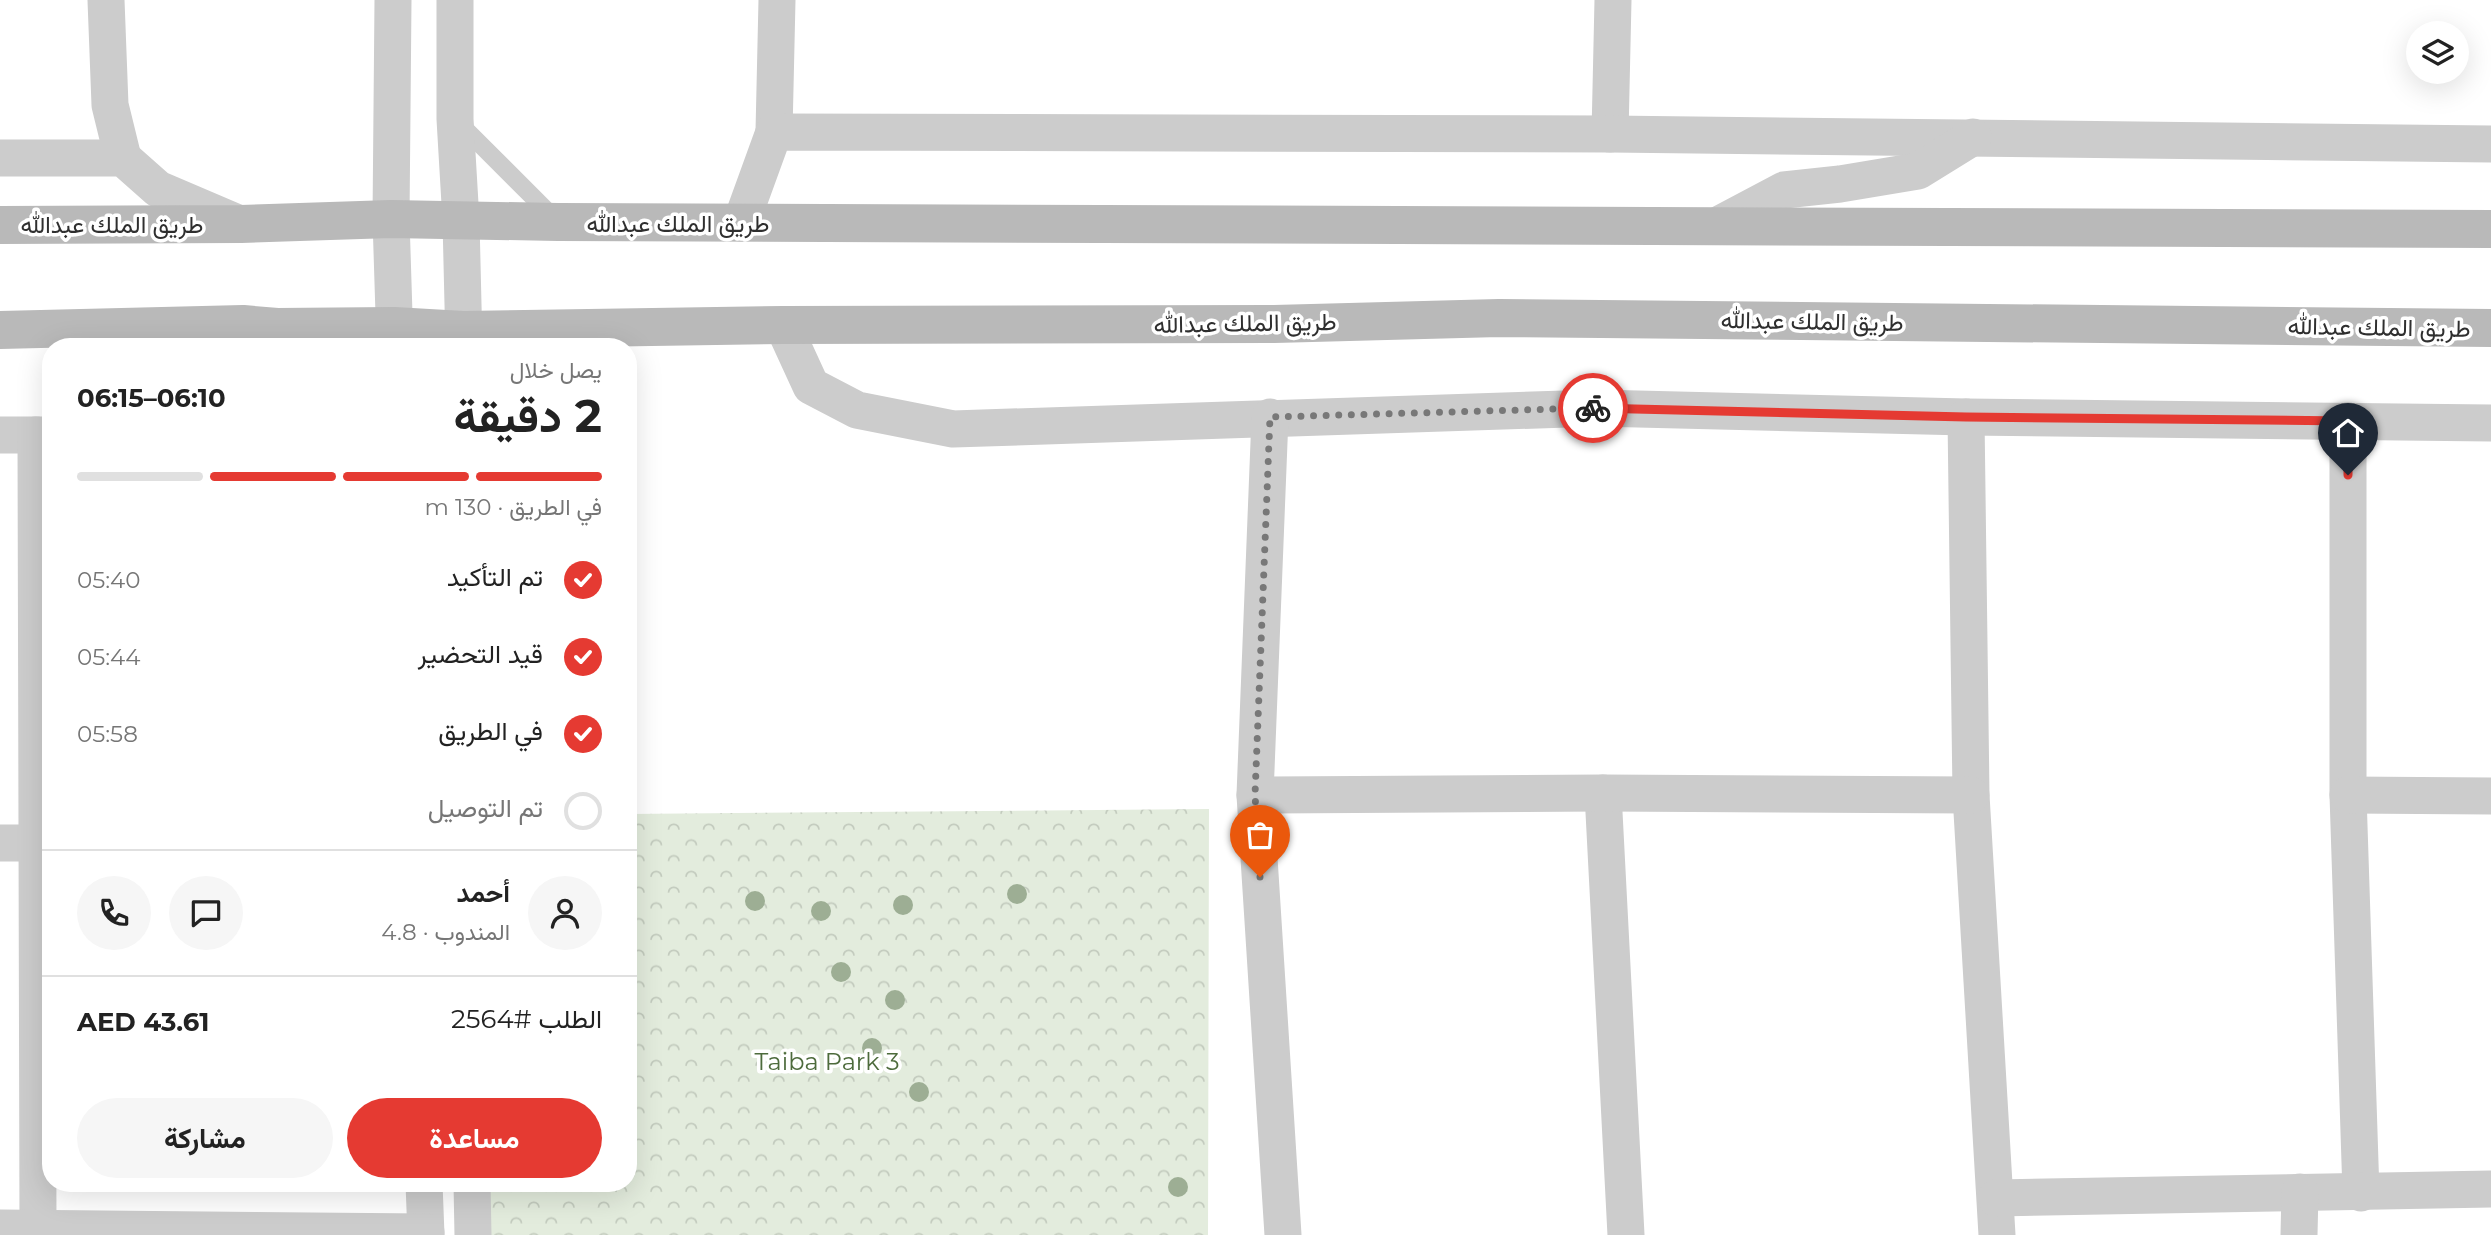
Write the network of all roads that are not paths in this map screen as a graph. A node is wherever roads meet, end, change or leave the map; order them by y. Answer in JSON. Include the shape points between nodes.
{"nodes":[{"id":1,"x":106,"y":0,"type":"edge"},
{"id":2,"x":393,"y":0,"type":"edge"},
{"id":3,"x":455,"y":0,"type":"edge"},
{"id":4,"x":777,"y":0,"type":"edge"},
{"id":5,"x":1613,"y":0,"type":"edge"},
{"id":6,"x":455,"y":119,"type":"junction"},
{"id":7,"x":774,"y":132,"type":"junction"},
{"id":8,"x":1610,"y":134,"type":"junction"},
{"id":9,"x":1973,"y":137,"type":"junction"},
{"id":10,"x":2491,"y":144,"type":"edge"},
{"id":11,"x":123,"y":158,"type":"junction"},
{"id":12,"x":0,"y":159,"type":"edge"},
{"id":13,"x":391,"y":219,"type":"junction"},
{"id":14,"x":461,"y":221,"type":"junction"},
{"id":15,"x":558,"y":222,"type":"junction"},
{"id":16,"x":741,"y":223,"type":"junction"},
{"id":17,"x":242,"y":224,"type":"junction"},
{"id":18,"x":0,"y":225,"type":"edge"},
{"id":19,"x":1716,"y":226,"type":"junction"},
{"id":20,"x":2491,"y":229,"type":"edge"},
{"id":21,"x":783,"y":326,"type":"junction"},
{"id":22,"x":2491,"y":328,"type":"edge"},
{"id":23,"x":0,"y":330,"type":"edge"},
{"id":24,"x":233,"y":335,"type":"edge"},
{"id":25,"x":394,"y":336,"type":"edge"},
{"id":26,"x":463,"y":338,"type":"edge"},
{"id":27,"x":1270,"y":417,"type":"junction"},
{"id":28,"x":1966,"y":417,"type":"junction"},
{"id":29,"x":2348,"y":421,"type":"junction"},
{"id":30,"x":2491,"y":423,"type":"edge"},
{"id":31,"x":0,"y":435,"type":"edge"},
{"id":32,"x":42,"y":435,"type":"edge"},
{"id":33,"x":42,"y":537,"type":"edge"},
{"id":34,"x":1603,"y":793,"type":"junction"},
{"id":35,"x":1255,"y":795,"type":"junction"},
{"id":36,"x":1971,"y":795,"type":"junction"},
{"id":37,"x":2348,"y":795,"type":"junction"},
{"id":38,"x":2491,"y":796,"type":"edge"},
{"id":39,"x":0,"y":843,"type":"edge"},
{"id":40,"x":36,"y":843,"type":"junction"},
{"id":41,"x":2491,"y":1189,"type":"edge"},
{"id":42,"x":424,"y":1192,"type":"edge"},
{"id":43,"x":472,"y":1192,"type":"edge"},
{"id":44,"x":2300,"y":1192,"type":"junction"},
{"id":45,"x":2361,"y":1193,"type":"junction"},
{"id":46,"x":1996,"y":1198,"type":"junction"},
{"id":47,"x":0,"y":1228,"type":"edge"},
{"id":48,"x":37,"y":1228,"type":"junction"},
{"id":49,"x":426,"y":1233,"type":"edge"},
{"id":50,"x":473,"y":1235,"type":"edge"},
{"id":51,"x":1283,"y":1235,"type":"edge"},
{"id":52,"x":1626,"y":1235,"type":"edge"},
{"id":53,"x":1997,"y":1235,"type":"edge"},
{"id":54,"x":2299,"y":1235,"type":"edge"}],
"edges":[{"from":1,"to":11,"type":"street","via":[[110,105]]},
{"from":2,"to":13,"type":"street"},
{"from":3,"to":6,"type":"street"},
{"from":4,"to":7,"type":"street"},
{"from":5,"to":8,"type":"street"},
{"from":6,"to":14,"type":"street"},
{"from":6,"to":15,"type":"lane"},
{"from":7,"to":8,"type":"street"},
{"from":7,"to":16,"type":"street"},
{"from":8,"to":9,"type":"street"},
{"from":9,"to":10,"type":"street"},
{"from":9,"to":19,"type":"street","via":[[1918,171],[1784,190]]},
{"from":11,"to":12,"type":"street"},
{"from":11,"to":17,"type":"street","via":[[158,189]]},
{"from":13,"to":14,"type":"main road","name":"طريق الملك عبدالله"},
{"from":13,"to":17,"type":"main road","name":"طريق الملك عبدالله"},
{"from":13,"to":25,"type":"street"},
{"from":14,"to":15,"type":"main road","name":"طريق الملك عبدالله"},
{"from":14,"to":26,"type":"street"},
{"from":15,"to":16,"type":"main road","name":"طريق الملك عبدالله"},
{"from":16,"to":19,"type":"main road","name":"طريق الملك عبدالله"},
{"from":17,"to":18,"type":"main road","name":"طريق الملك عبدالله"},
{"from":19,"to":20,"type":"main road","name":"طريق الملك عبدالله"},
{"from":21,"to":22,"type":"main road","name":"طريق الملك عبدالله","via":[[1513,318]]},
{"from":21,"to":26,"type":"main road","name":"طريق الملك عبدالله"},
{"from":21,"to":27,"type":"street","via":[[811,386],[857,410],[953,429]]},
{"from":23,"to":24,"type":"main road","name":"طريق الملك عبدالله"},
{"from":24,"to":25,"type":"main road","name":"طريق الملك عبدالله","via":[[277,327]]},
{"from":25,"to":26,"type":"main road","name":"طريق الملك عبدالله"},
{"from":27,"to":28,"type":"street","via":[[1597,408]]},
{"from":27,"to":35,"type":"street"},
{"from":28,"to":29,"type":"street"},
{"from":28,"to":36,"type":"street"},
{"from":29,"to":30,"type":"street"},
{"from":29,"to":37,"type":"street"},
{"from":31,"to":32,"type":"street"},
{"from":33,"to":40,"type":"street"},
{"from":34,"to":35,"type":"street"},
{"from":34,"to":36,"type":"street"},
{"from":34,"to":52,"type":"street"},
{"from":35,"to":51,"type":"street"},
{"from":36,"to":46,"type":"street"},
{"from":37,"to":38,"type":"street"},
{"from":37,"to":45,"type":"street"},
{"from":39,"to":40,"type":"street"},
{"from":40,"to":48,"type":"street"},
{"from":41,"to":45,"type":"street"},
{"from":42,"to":49,"type":"street"},
{"from":43,"to":50,"type":"street"},
{"from":44,"to":45,"type":"street"},
{"from":44,"to":46,"type":"street"},
{"from":44,"to":54,"type":"street"},
{"from":46,"to":53,"type":"street"},
{"from":47,"to":48,"type":"street"},
{"from":48,"to":49,"type":"street"}]}
